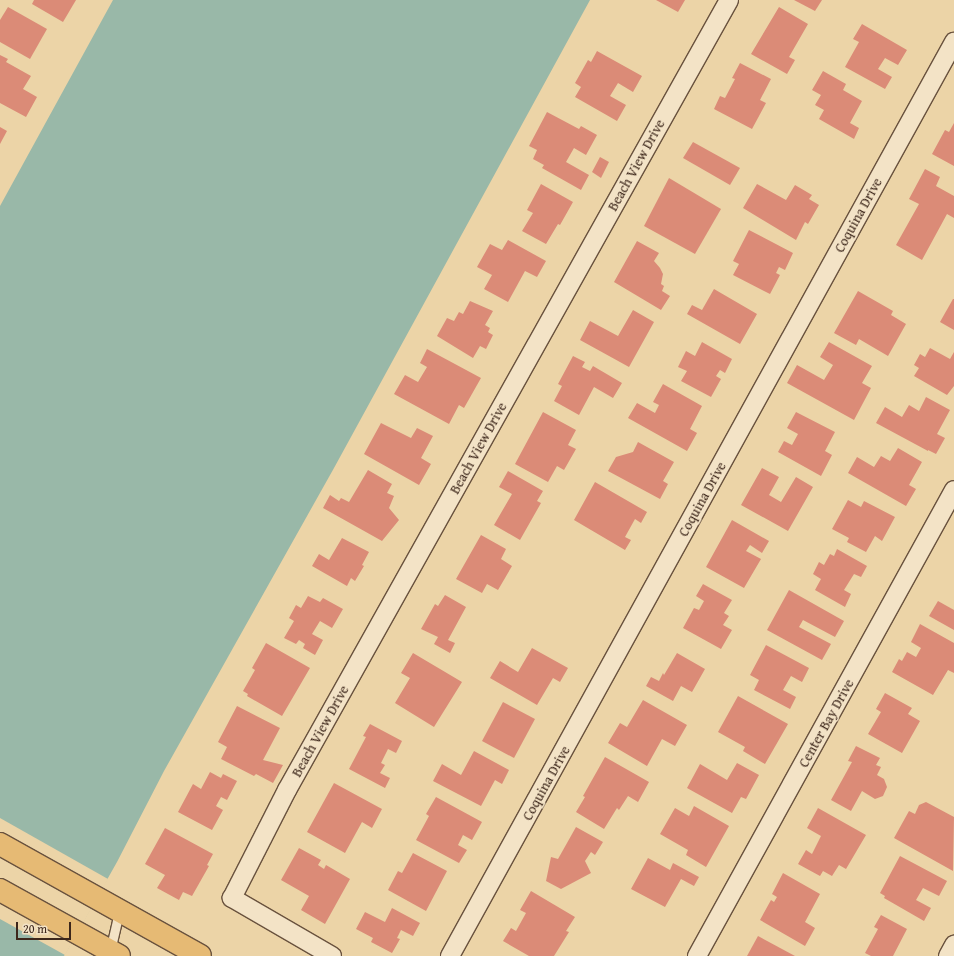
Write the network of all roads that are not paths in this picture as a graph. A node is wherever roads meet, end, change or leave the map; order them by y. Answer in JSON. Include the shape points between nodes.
{"nodes":[{"id":1,"x":729,"y":0,"type":"edge"},
{"id":2,"x":954,"y":42,"type":"edge"},
{"id":3,"x":954,"y":490,"type":"edge"},
{"id":4,"x":0,"y":844,"type":"edge"},
{"id":5,"x":0,"y":890,"type":"edge"},
{"id":6,"x":114,"y":908,"type":"junction"},
{"id":7,"x":954,"y":945,"type":"edge"},
{"id":8,"x":115,"y":954,"type":"edge"},
{"id":9,"x":200,"y":956,"type":"edge"},
{"id":10,"x":332,"y":956,"type":"edge"},
{"id":11,"x":450,"y":956,"type":"edge"},
{"id":12,"x":697,"y":956,"type":"edge"},
{"id":13,"x":948,"y":956,"type":"edge"}],
"edges":[{"from":1,"to":10,"type":"street","name":"Beach View Drive","via":[[287,790],[232,898]]},
{"from":2,"to":11,"type":"street","name":"Coquina Drive"},
{"from":3,"to":12,"type":"street","name":"Center Bay Drive"},
{"from":4,"to":6,"type":"main road"},
{"from":5,"to":8,"type":"main road"},
{"from":6,"to":8,"type":"lane"},
{"from":6,"to":9,"type":"main road"},
{"from":7,"to":13,"type":"street"}]}
